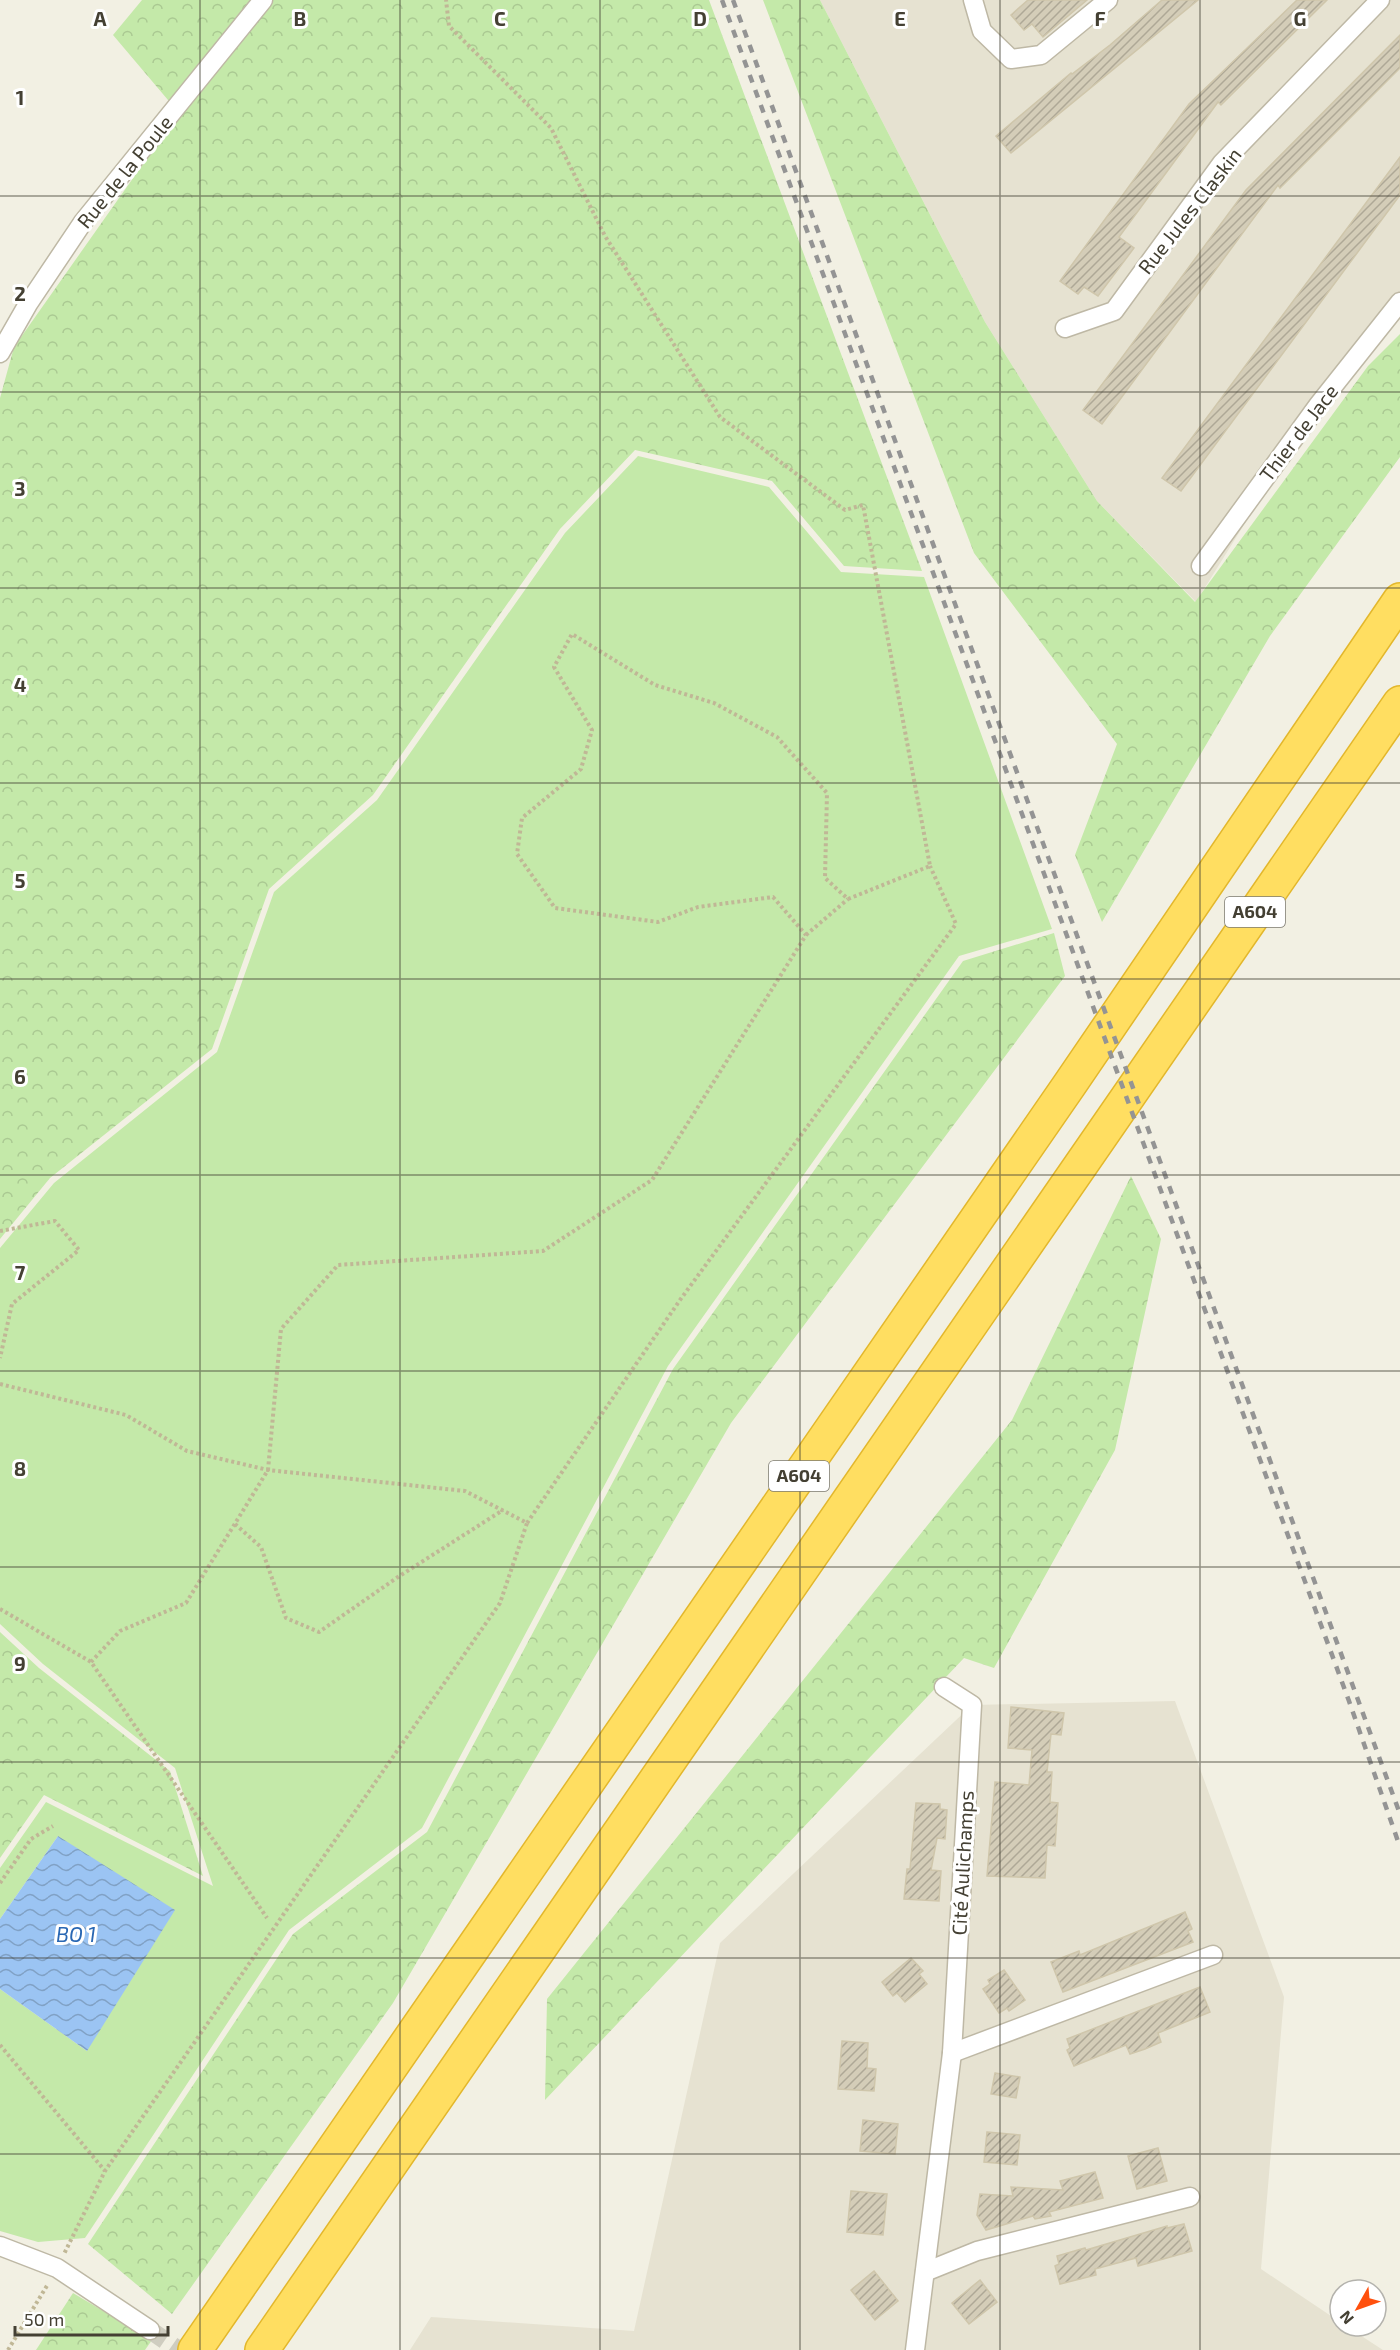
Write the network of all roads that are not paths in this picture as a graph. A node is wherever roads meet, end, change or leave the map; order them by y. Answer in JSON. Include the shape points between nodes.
{"nodes":[{"id":1,"x":263,"y":0,"type":"edge"},
{"id":2,"x":973,"y":0,"type":"edge"},
{"id":3,"x":1108,"y":0,"type":"edge"},
{"id":4,"x":1380,"y":0,"type":"edge"},
{"id":5,"x":1400,"y":302,"type":"edge"},
{"id":6,"x":1065,"y":328,"type":"dead end"},
{"id":7,"x":0,"y":352,"type":"edge"},
{"id":8,"x":1201,"y":566,"type":"dead end"},
{"id":9,"x":1400,"y":600,"type":"edge"},
{"id":10,"x":1400,"y":703,"type":"edge"},
{"id":11,"x":944,"y":1687,"type":"dead end"},
{"id":12,"x":1213,"y":1955,"type":"dead end"},
{"id":13,"x":952,"y":2053,"type":"junction"},
{"id":14,"x":1190,"y":2197,"type":"dead end"},
{"id":15,"x":0,"y":2246,"type":"edge"},
{"id":16,"x":925,"y":2272,"type":"junction"},
{"id":17,"x":150,"y":2330,"type":"tunnel mouth"},
{"id":18,"x":195,"y":2350,"type":"edge"},
{"id":19,"x":262,"y":2350,"type":"edge"},
{"id":20,"x":915,"y":2350,"type":"edge"}],
"edges":[{"from":1,"to":7,"type":"street","name":"Rue de la Poule","via":[[83,222]]},
{"from":2,"to":3,"type":"street","via":[[982,32],[1011,59],[1041,55]]},
{"from":4,"to":6,"type":"street","name":"Rue Jules Claskin","via":[[1222,164],[1114,311]]},
{"from":5,"to":8,"type":"street","name":"Thier de Jace","via":[[1318,404]]},
{"from":9,"to":18,"type":"highway","number":"A604"},
{"from":10,"to":19,"type":"highway","number":"A604"},
{"from":11,"to":13,"type":"street","name":"Cité Aulichamps","via":[[972,1706]]},
{"from":12,"to":13,"type":"street"},
{"from":13,"to":16,"type":"street","name":"Cité Aulichamps"},
{"from":14,"to":16,"type":"street","via":[[977,2250]]},
{"from":15,"to":17,"type":"street","via":[[57,2268]]},
{"from":16,"to":20,"type":"street","name":"Cité Aulichamps"}]}
